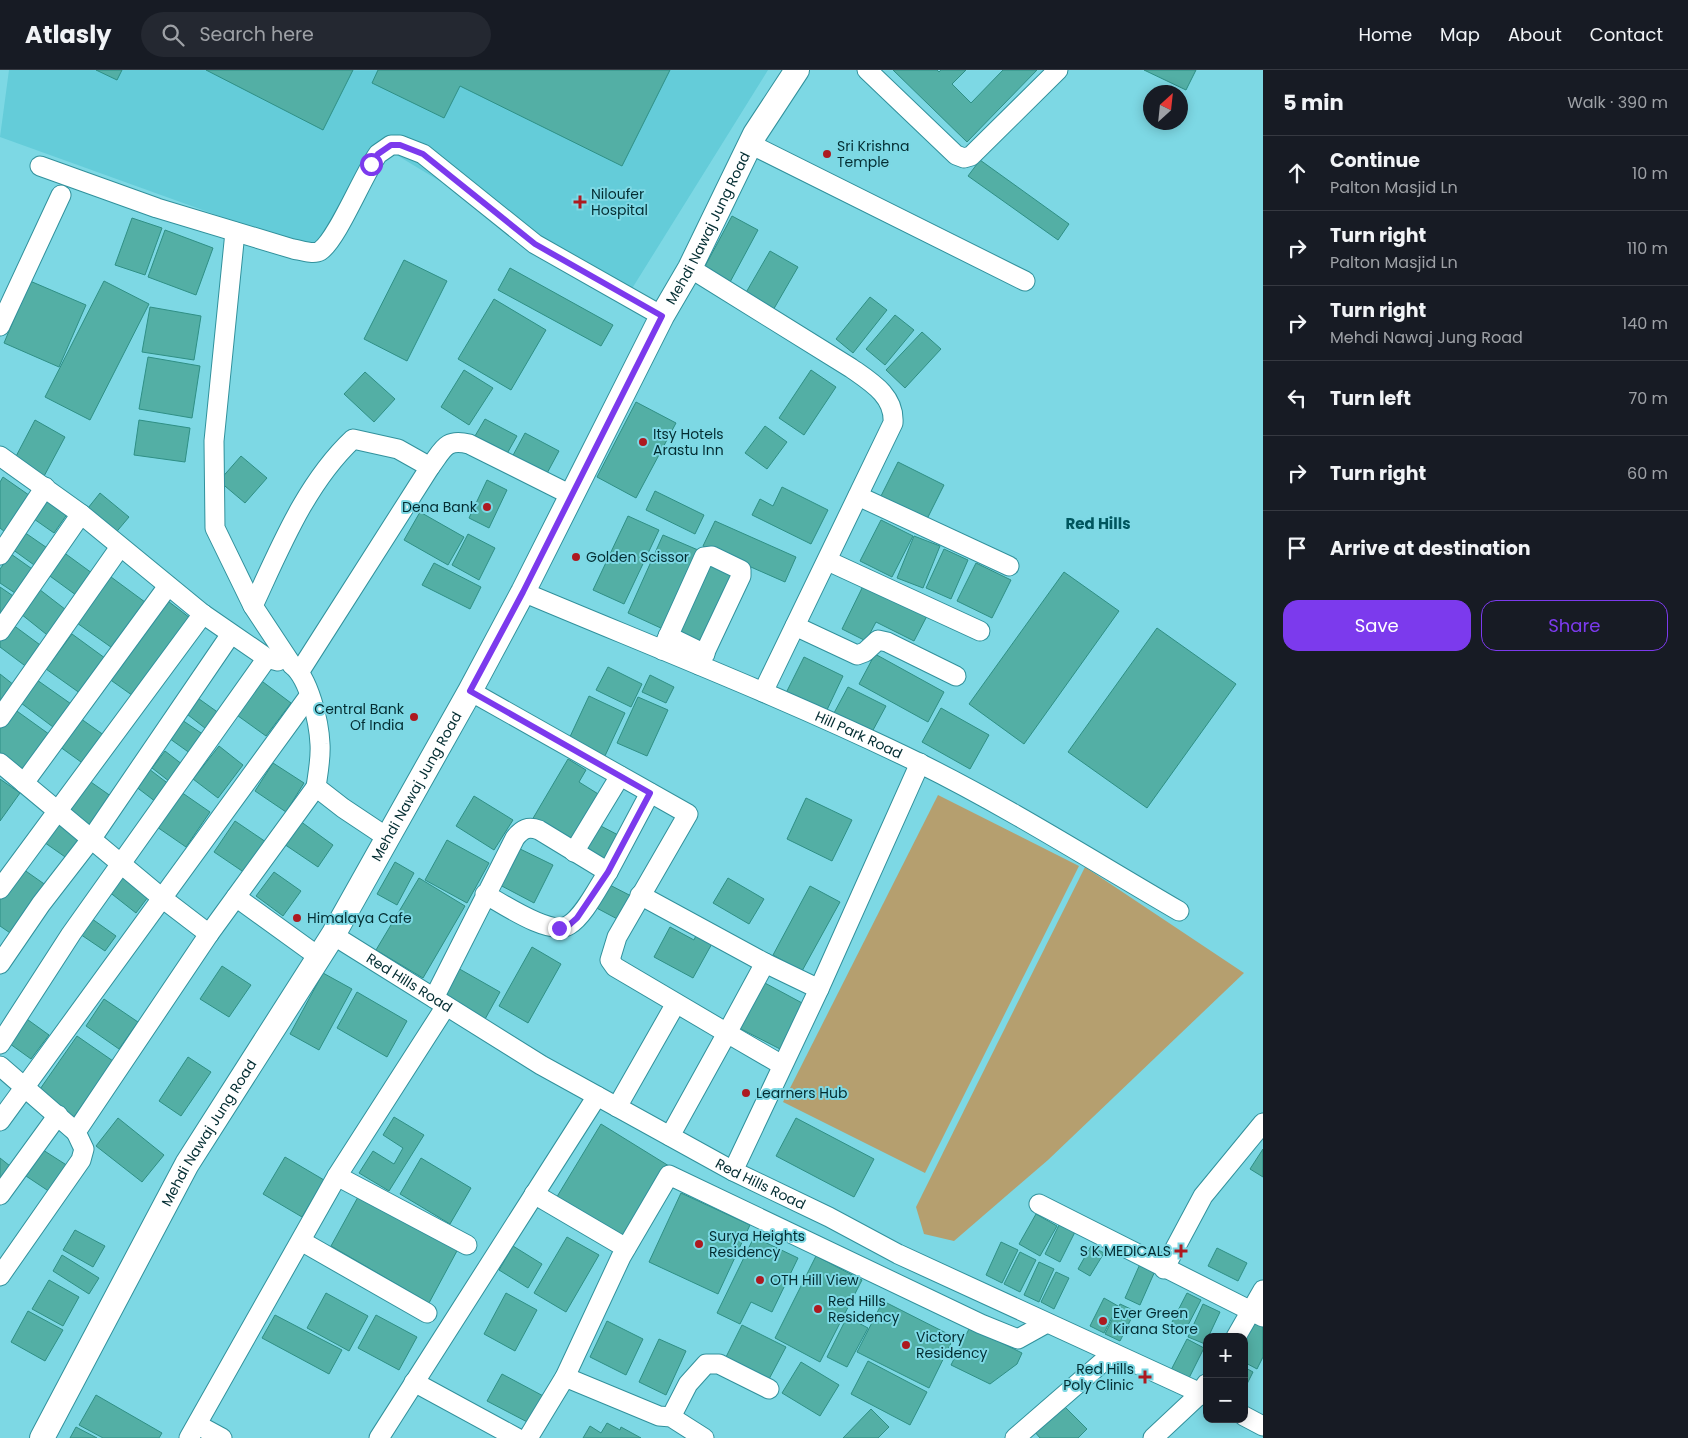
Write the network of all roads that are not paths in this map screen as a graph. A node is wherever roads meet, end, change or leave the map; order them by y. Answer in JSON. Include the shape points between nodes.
{"nodes":[{"id":1,"x":798,"y":70,"type":"edge"},
{"id":2,"x":867,"y":70,"type":"edge"},
{"id":3,"x":1058,"y":70,"type":"edge"},
{"id":4,"x":750,"y":144,"type":"junction"},
{"id":5,"x":40,"y":166,"type":"dead end"},
{"id":6,"x":61,"y":195,"type":"dead end"},
{"id":7,"x":235,"y":232,"type":"junction"},
{"id":8,"x":690,"y":268,"type":"junction"},
{"id":9,"x":1025,"y":281,"type":"dead end"},
{"id":10,"x":662,"y":316,"type":"junction"},
{"id":11,"x":0,"y":326,"type":"edge"},
{"id":12,"x":0,"y":456,"type":"edge"},
{"id":13,"x":430,"y":467,"type":"junction"},
{"id":14,"x":45,"y":487,"type":"junction"},
{"id":15,"x":571,"y":495,"type":"junction"},
{"id":16,"x":858,"y":496,"type":"junction"},
{"id":17,"x":81,"y":514,"type":"junction"},
{"id":18,"x":120,"y":547,"type":"junction"},
{"id":19,"x":0,"y":555,"type":"edge"},
{"id":20,"x":828,"y":560,"type":"junction"},
{"id":21,"x":1009,"y":566,"type":"dead end"},
{"id":22,"x":168,"y":586,"type":"junction"},
{"id":23,"x":523,"y":592,"type":"junction"},
{"id":24,"x":253,"y":606,"type":"junction"},
{"id":25,"x":203,"y":614,"type":"junction"},
{"id":26,"x":795,"y":626,"type":"junction"},
{"id":27,"x":0,"y":631,"type":"edge"},
{"id":28,"x":980,"y":631,"type":"dead end"},
{"id":29,"x":231,"y":634,"type":"junction"},
{"id":30,"x":665,"y":643,"type":"junction"},
{"id":31,"x":267,"y":658,"type":"junction"},
{"id":32,"x":702,"y":659,"type":"junction"},
{"id":33,"x":296,"y":668,"type":"junction"},
{"id":34,"x":956,"y":676,"type":"dead end"},
{"id":35,"x":470,"y":691,"type":"junction"},
{"id":36,"x":763,"y":692,"type":"junction"},
{"id":37,"x":309,"y":696,"type":"junction"},
{"id":38,"x":0,"y":718,"type":"edge"},
{"id":39,"x":0,"y":763,"type":"edge"},
{"id":40,"x":920,"y":763,"type":"junction"},
{"id":41,"x":620,"y":776,"type":"junction"},
{"id":42,"x":24,"y":783,"type":"junction"},
{"id":43,"x":316,"y":787,"type":"junction"},
{"id":44,"x":650,"y":793,"type":"junction"},
{"id":45,"x":59,"y":810,"type":"junction"},
{"id":46,"x":92,"y":838,"type":"junction"},
{"id":47,"x":388,"y":838,"type":"junction"},
{"id":48,"x":574,"y":852,"type":"junction"},
{"id":49,"x":122,"y":862,"type":"junction"},
{"id":50,"x":608,"y":872,"type":"junction"},
{"id":51,"x":0,"y":889,"type":"edge"},
{"id":52,"x":486,"y":894,"type":"junction"},
{"id":53,"x":640,"y":895,"type":"junction"},
{"id":54,"x":236,"y":897,"type":"junction"},
{"id":55,"x":162,"y":898,"type":"junction"},
{"id":56,"x":1179,"y":911,"type":"dead end"},
{"id":57,"x":209,"y":934,"type":"junction"},
{"id":58,"x":333,"y":935,"type":"junction"},
{"id":59,"x":319,"y":957,"type":"junction"},
{"id":60,"x":765,"y":963,"type":"junction"},
{"id":61,"x":0,"y":964,"type":"edge"},
{"id":62,"x":819,"y":989,"type":"junction"},
{"id":63,"x":440,"y":1002,"type":"junction"},
{"id":64,"x":676,"y":1005,"type":"junction"},
{"id":65,"x":727,"y":1033,"type":"junction"},
{"id":66,"x":0,"y":1044,"type":"edge"},
{"id":67,"x":782,"y":1065,"type":"junction"},
{"id":68,"x":0,"y":1066,"type":"edge"},
{"id":69,"x":25,"y":1087,"type":"junction"},
{"id":70,"x":597,"y":1096,"type":"junction"},
{"id":71,"x":617,"y":1107,"type":"junction"},
{"id":72,"x":58,"y":1115,"type":"junction"},
{"id":73,"x":0,"y":1121,"type":"edge"},
{"id":74,"x":1263,"y":1123,"type":"edge"},
{"id":75,"x":76,"y":1132,"type":"junction"},
{"id":76,"x":670,"y":1136,"type":"junction"},
{"id":77,"x":733,"y":1171,"type":"junction"},
{"id":78,"x":337,"y":1176,"type":"junction"},
{"id":79,"x":534,"y":1194,"type":"junction"},
{"id":80,"x":0,"y":1195,"type":"edge"},
{"id":81,"x":1039,"y":1204,"type":"dead end"},
{"id":82,"x":300,"y":1241,"type":"junction"},
{"id":83,"x":467,"y":1245,"type":"dead end"},
{"id":84,"x":626,"y":1248,"type":"junction"},
{"id":85,"x":1164,"y":1269,"type":"junction"},
{"id":86,"x":0,"y":1276,"type":"edge"},
{"id":87,"x":1263,"y":1290,"type":"edge"},
{"id":88,"x":427,"y":1313,"type":"dead end"},
{"id":89,"x":1257,"y":1314,"type":"edge"},
{"id":90,"x":1045,"y":1324,"type":"junction"},
{"id":91,"x":1240,"y":1333,"type":"edge"},
{"id":92,"x":1113,"y":1353,"type":"junction"},
{"id":93,"x":565,"y":1377,"type":"junction"},
{"id":94,"x":414,"y":1382,"type":"junction"},
{"id":95,"x":769,"y":1390,"type":"dead end"},
{"id":96,"x":1203,"y":1390,"type":"edge"},
{"id":97,"x":1203,"y":1393,"type":"edge"},
{"id":98,"x":671,"y":1417,"type":"junction"},
{"id":99,"x":1248,"y":1418,"type":"edge"},
{"id":100,"x":1263,"y":1426,"type":"edge"},
{"id":101,"x":194,"y":1431,"type":"edge"},
{"id":102,"x":42,"y":1438,"type":"edge"},
{"id":103,"x":222,"y":1438,"type":"edge"},
{"id":104,"x":379,"y":1438,"type":"edge"},
{"id":105,"x":517,"y":1438,"type":"edge"},
{"id":106,"x":528,"y":1438,"type":"edge"},
{"id":107,"x":704,"y":1438,"type":"edge"},
{"id":108,"x":1015,"y":1438,"type":"edge"},
{"id":109,"x":1152,"y":1438,"type":"edge"}],
"edges":[{"from":1,"to":4,"type":"main road","name":"Mehdi Nawaj Jung Road"},
{"from":2,"to":3,"type":"street","via":[[956,155],[964,158],[971,156]]},
{"from":4,"to":8,"type":"main road","name":"Mehdi Nawaj Jung Road"},
{"from":4,"to":9,"type":"street"},
{"from":5,"to":7,"type":"street"},
{"from":6,"to":11,"type":"street"},
{"from":7,"to":10,"type":"street","via":[[315,253],[331,237],[378,154],[391,145],[411,148],[430,159],[535,244]]},
{"from":7,"to":24,"type":"street","via":[[214,441],[213,494],[215,528]]},
{"from":8,"to":10,"type":"main road","name":"Mehdi Nawaj Jung Road"},
{"from":8,"to":16,"type":"street","via":[[851,368],[888,399],[894,412],[892,423]]},
{"from":10,"to":15,"type":"main road","name":"Mehdi Nawaj Jung Road"},
{"from":12,"to":14,"type":"street"},
{"from":13,"to":15,"type":"street","via":[[446,446],[457,441]]},
{"from":13,"to":24,"type":"street","via":[[398,449],[353,438],[292,521]]},
{"from":13,"to":33,"type":"street"},
{"from":14,"to":17,"type":"street"},
{"from":14,"to":19,"type":"street"},
{"from":15,"to":23,"type":"main road","name":"Mehdi Nawaj Jung Road"},
{"from":16,"to":20,"type":"street"},
{"from":16,"to":21,"type":"street"},
{"from":17,"to":18,"type":"street"},
{"from":17,"to":27,"type":"street"},
{"from":18,"to":22,"type":"street"},
{"from":18,"to":38,"type":"street"},
{"from":20,"to":26,"type":"street"},
{"from":20,"to":28,"type":"street"},
{"from":22,"to":25,"type":"street"},
{"from":22,"to":42,"type":"street"},
{"from":23,"to":30,"type":"street","name":"Hill Park Road"},
{"from":23,"to":35,"type":"main road","name":"Mehdi Nawaj Jung Road"},
{"from":24,"to":33,"type":"street"},
{"from":25,"to":29,"type":"street"},
{"from":25,"to":45,"type":"street"},
{"from":26,"to":34,"type":"street","via":[[857,655],[878,640],[888,642]]},
{"from":26,"to":36,"type":"street"},
{"from":29,"to":31,"type":"street"},
{"from":29,"to":46,"type":"street"},
{"from":30,"to":32,"type":"street","name":"Hill Park Road"},
{"from":30,"to":32,"type":"street","via":[[704,557],[712,556],[740,570],[741,576]]},
{"from":31,"to":33,"type":"street"},
{"from":31,"to":49,"type":"street"},
{"from":32,"to":36,"type":"street","name":"Hill Park Road"},
{"from":33,"to":37,"type":"street"},
{"from":35,"to":41,"type":"street"},
{"from":35,"to":47,"type":"main road","name":"Mehdi Nawaj Jung Road"},
{"from":36,"to":40,"type":"street","name":"Hill Park Road"},
{"from":37,"to":43,"type":"street","via":[[320,742]]},
{"from":37,"to":55,"type":"street"},
{"from":39,"to":42,"type":"street"},
{"from":40,"to":56,"type":"street","name":"Hill Park Road"},
{"from":40,"to":62,"type":"street"},
{"from":41,"to":44,"type":"street"},
{"from":41,"to":48,"type":"street"},
{"from":42,"to":45,"type":"street"},
{"from":43,"to":47,"type":"street"},
{"from":43,"to":54,"type":"street"},
{"from":44,"to":50,"type":"street"},
{"from":44,"to":53,"type":"street","via":[[688,814]]},
{"from":45,"to":46,"type":"street"},
{"from":45,"to":51,"type":"street"},
{"from":46,"to":49,"type":"street"},
{"from":46,"to":61,"type":"street","via":[[40,904]]},
{"from":47,"to":58,"type":"main road","name":"Mehdi Nawaj Jung Road"},
{"from":48,"to":50,"type":"street"},
{"from":48,"to":52,"type":"street","via":[[539,830],[522,830]]},
{"from":49,"to":55,"type":"street"},
{"from":49,"to":66,"type":"street"},
{"from":50,"to":52,"type":"street","via":[[577,918],[568,926],[559,928],[544,925]]},
{"from":52,"to":63,"type":"street"},
{"from":53,"to":60,"type":"street"},
{"from":53,"to":64,"type":"street","via":[[610,960],[615,968]]},
{"from":54,"to":57,"type":"street"},
{"from":54,"to":59,"type":"street"},
{"from":55,"to":57,"type":"street"},
{"from":55,"to":69,"type":"street"},
{"from":57,"to":75,"type":"street"},
{"from":58,"to":59,"type":"main road","name":"Mehdi Nawaj Jung Road"},
{"from":58,"to":63,"type":"street","name":"Red Hills Road"},
{"from":59,"to":102,"type":"main road","name":"Mehdi Nawaj Jung Road","via":[[187,1164]]},
{"from":60,"to":62,"type":"street"},
{"from":60,"to":65,"type":"street"},
{"from":62,"to":67,"type":"street"},
{"from":63,"to":70,"type":"street","name":"Red Hills Road"},
{"from":63,"to":78,"type":"street"},
{"from":64,"to":65,"type":"street"},
{"from":64,"to":71,"type":"street"},
{"from":65,"to":67,"type":"street"},
{"from":65,"to":76,"type":"street"},
{"from":67,"to":77,"type":"street"},
{"from":68,"to":69,"type":"street"},
{"from":69,"to":72,"type":"street"},
{"from":69,"to":73,"type":"street"},
{"from":70,"to":71,"type":"street","name":"Red Hills Road"},
{"from":70,"to":79,"type":"street"},
{"from":71,"to":76,"type":"street","name":"Red Hills Road"},
{"from":72,"to":75,"type":"street"},
{"from":72,"to":80,"type":"street"},
{"from":74,"to":85,"type":"street","via":[[1203,1196]]},
{"from":75,"to":86,"type":"street","via":[[84,1149],[81,1160]]},
{"from":76,"to":77,"type":"street","name":"Red Hills Road"},
{"from":77,"to":90,"type":"street","name":"Red Hills Road"},
{"from":78,"to":82,"type":"street"},
{"from":78,"to":83,"type":"street"},
{"from":79,"to":84,"type":"street"},
{"from":79,"to":94,"type":"street"},
{"from":81,"to":85,"type":"street"},
{"from":82,"to":88,"type":"street"},
{"from":82,"to":101,"type":"street"},
{"from":84,"to":90,"type":"street","via":[[670,1175],[842,1259],[1018,1339]]},
{"from":84,"to":93,"type":"street"},
{"from":85,"to":89,"type":"street"},
{"from":87,"to":89,"type":"street"},
{"from":89,"to":91,"type":"street"},
{"from":90,"to":92,"type":"street","name":"Red Hills Road"},
{"from":92,"to":96,"type":"street","name":"Red Hills Road"},
{"from":92,"to":108,"type":"street"},
{"from":93,"to":98,"type":"street","via":[[659,1416]]},
{"from":93,"to":106,"type":"street"},
{"from":94,"to":104,"type":"street"},
{"from":94,"to":105,"type":"street"},
{"from":95,"to":98,"type":"street","via":[[720,1364],[706,1364],[688,1384]]},
{"from":97,"to":109,"type":"street"},
{"from":98,"to":107,"type":"street"},
{"from":99,"to":100,"type":"street"},
{"from":101,"to":103,"type":"street"}]}
